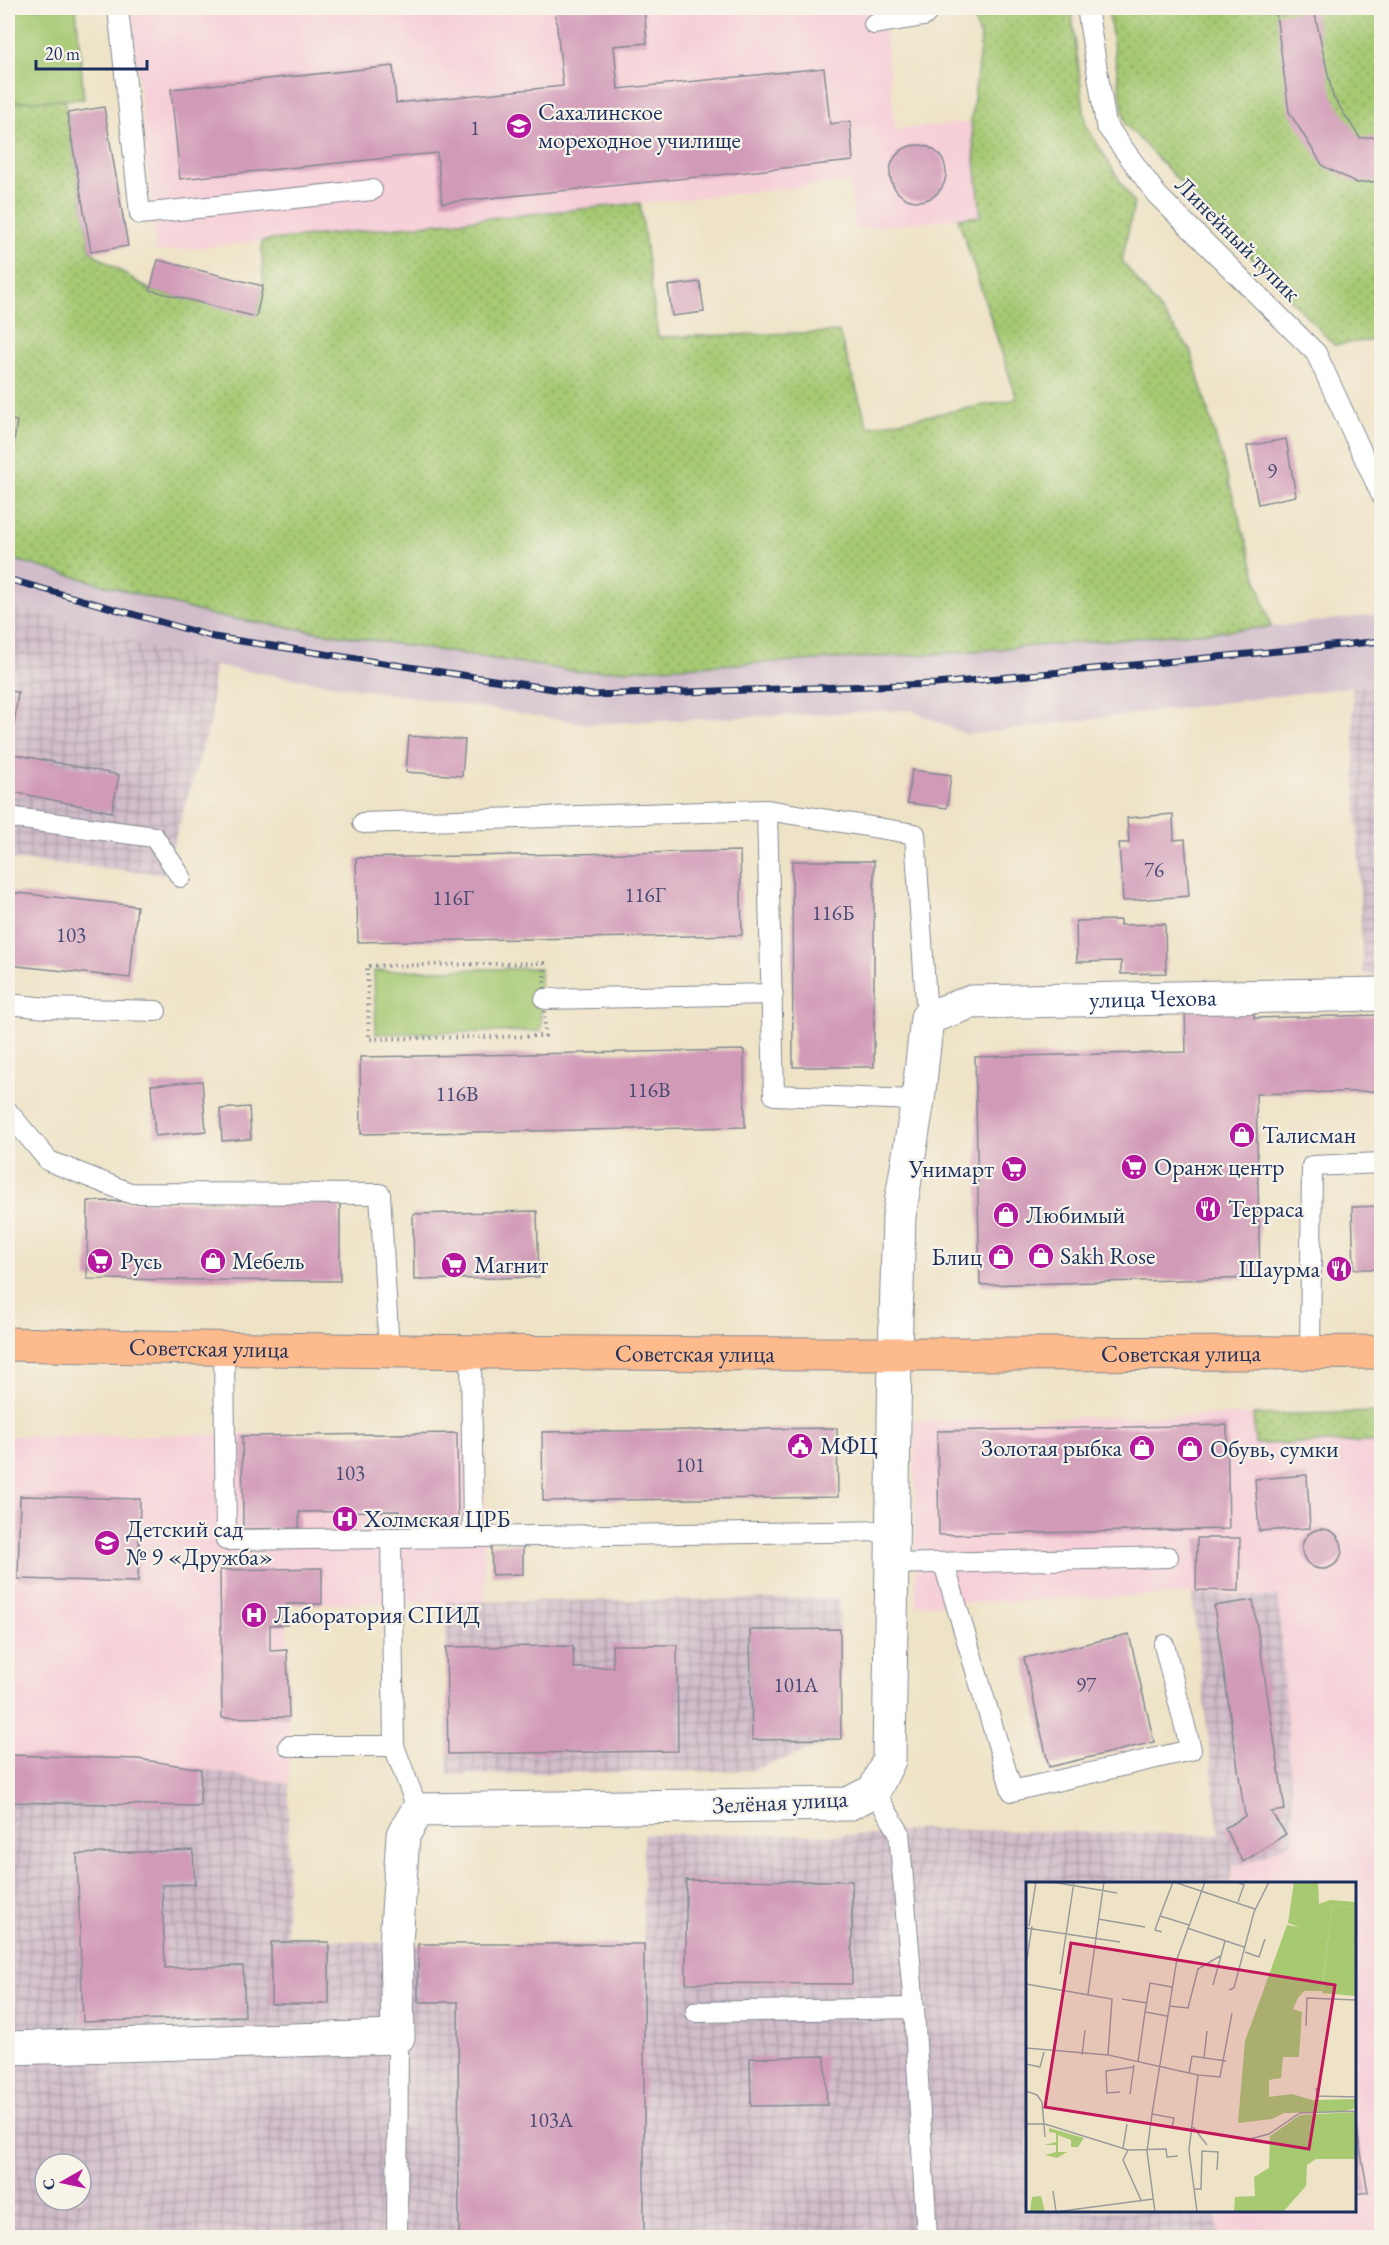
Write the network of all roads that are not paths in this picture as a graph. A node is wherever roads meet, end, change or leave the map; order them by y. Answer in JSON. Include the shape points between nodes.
{"nodes":[{"id":1,"x":118,"y":8,"type":"edge"},
{"id":2,"x":931,"y":8,"type":"edge"},
{"id":3,"x":1087,"y":8,"type":"edge"},
{"id":4,"x":874,"y":24,"type":"dead end"},
{"id":5,"x":372,"y":190,"type":"dead end"},
{"id":6,"x":1382,"y":496,"type":"edge"},
{"id":7,"x":767,"y":810,"type":"junction"},
{"id":8,"x":8,"y":817,"type":"edge"},
{"id":9,"x":363,"y":823,"type":"dead end"},
{"id":10,"x":181,"y":877,"type":"dead end"},
{"id":11,"x":1374,"y":988,"type":"edge"},
{"id":12,"x":773,"y":994,"type":"junction"},
{"id":13,"x":544,"y":999,"type":"road end"},
{"id":14,"x":8,"y":1004,"type":"edge"},
{"id":15,"x":156,"y":1011,"type":"dead end"},
{"id":16,"x":927,"y":1018,"type":"junction"},
{"id":17,"x":918,"y":1100,"type":"junction"},
{"id":18,"x":8,"y":1112,"type":"edge"},
{"id":19,"x":1382,"y":1163,"type":"edge"},
{"id":20,"x":8,"y":1344,"type":"edge"},
{"id":21,"x":224,"y":1349,"type":"junction"},
{"id":22,"x":389,"y":1351,"type":"junction"},
{"id":23,"x":471,"y":1352,"type":"junction"},
{"id":24,"x":1310,"y":1352,"type":"junction"},
{"id":25,"x":1382,"y":1352,"type":"edge"},
{"id":26,"x":895,"y":1354,"type":"junction"},
{"id":27,"x":894,"y":1532,"type":"junction"},
{"id":28,"x":473,"y":1537,"type":"junction"},
{"id":29,"x":391,"y":1538,"type":"junction"},
{"id":30,"x":1168,"y":1557,"type":"dead end"},
{"id":31,"x":893,"y":1564,"type":"junction"},
{"id":32,"x":944,"y":1564,"type":"junction"},
{"id":33,"x":1164,"y":1644,"type":"dead end"},
{"id":34,"x":289,"y":1746,"type":"dead end"},
{"id":35,"x":394,"y":1746,"type":"junction"},
{"id":36,"x":874,"y":1791,"type":"junction"},
{"id":37,"x":418,"y":1810,"type":"junction"},
{"id":38,"x":914,"y":2008,"type":"junction"},
{"id":39,"x":696,"y":2012,"type":"dead end"},
{"id":40,"x":398,"y":2037,"type":"junction"},
{"id":41,"x":8,"y":2048,"type":"edge"},
{"id":42,"x":397,"y":2238,"type":"edge"},
{"id":43,"x":927,"y":2238,"type":"edge"}],
"edges":[{"from":1,"to":5,"type":"lane","via":[[140,214]]},
{"from":2,"to":4,"type":"lane","via":[[924,16]]},
{"from":3,"to":6,"type":"lane","name":"Линейный тупик","via":[[1106,125],[1157,195],[1316,353]]},
{"from":7,"to":9,"type":"lane"},
{"from":7,"to":12,"type":"lane"},
{"from":7,"to":16,"type":"lane","via":[[915,834]]},
{"from":8,"to":10,"type":"lane","via":[[154,837]]},
{"from":11,"to":16,"type":"street","name":"улица Чехова","via":[[970,1002]]},
{"from":12,"to":13,"type":"lane"},
{"from":12,"to":17,"type":"lane","via":[[774,1095]]},
{"from":14,"to":15,"type":"lane"},
{"from":16,"to":17,"type":"street","name":"Зелёная улица"},
{"from":17,"to":26,"type":"street","name":"Зелёная улица","via":[[899,1216]]},
{"from":18,"to":22,"type":"lane","via":[[49,1161],[130,1192],[380,1194]]},
{"from":19,"to":24,"type":"lane","via":[[1312,1166]]},
{"from":20,"to":21,"type":"main road","name":"Советская улица"},
{"from":21,"to":22,"type":"main road","name":"Советская улица"},
{"from":21,"to":29,"type":"lane","via":[[226,1540]]},
{"from":22,"to":23,"type":"main road","name":"Советская улица"},
{"from":23,"to":26,"type":"main road","name":"Советская улица"},
{"from":23,"to":28,"type":"lane"},
{"from":24,"to":25,"type":"main road","name":"Советская улица"},
{"from":24,"to":26,"type":"main road","name":"Советская улица"},
{"from":26,"to":27,"type":"street","name":"Зелёная улица"},
{"from":27,"to":28,"type":"lane"},
{"from":27,"to":31,"type":"street","name":"Зелёная улица"},
{"from":28,"to":29,"type":"lane"},
{"from":29,"to":35,"type":"lane"},
{"from":30,"to":32,"type":"lane"},
{"from":31,"to":32,"type":"lane"},
{"from":31,"to":36,"type":"street","name":"Зелёная улица","via":[[889,1761]]},
{"from":32,"to":33,"type":"lane","via":[[1012,1791],[1191,1750]]},
{"from":34,"to":35,"type":"lane"},
{"from":35,"to":37,"type":"lane"},
{"from":36,"to":37,"type":"street","name":"Зелёная улица","via":[[848,1804]]},
{"from":36,"to":38,"type":"lane","via":[[899,1832]]},
{"from":37,"to":40,"type":"street","via":[[403,1835],[396,1944]]},
{"from":38,"to":39,"type":"lane"},
{"from":38,"to":43,"type":"lane"},
{"from":40,"to":41,"type":"street"},
{"from":40,"to":42,"type":"lane"}]}
